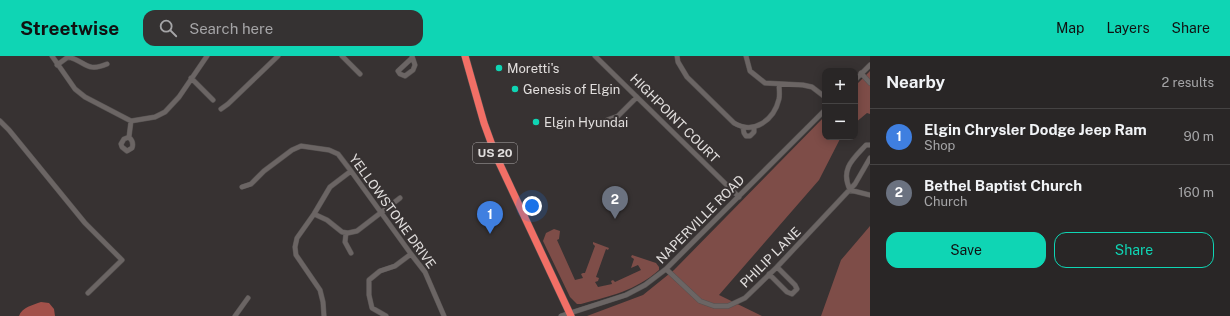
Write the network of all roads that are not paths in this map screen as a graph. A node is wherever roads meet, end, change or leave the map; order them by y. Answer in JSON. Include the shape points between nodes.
{"nodes":[{"id":1,"x":52,"y":56,"type":"edge"},
{"id":2,"x":278,"y":56,"type":"edge"},
{"id":3,"x":342,"y":56,"type":"edge"},
{"id":4,"x":465,"y":56,"type":"edge"},
{"id":5,"x":596,"y":56,"type":"edge"},
{"id":6,"x":677,"y":56,"type":"edge"},
{"id":7,"x":746,"y":56,"type":"edge"},
{"id":8,"x":206,"y":57,"type":"edge"},
{"id":9,"x":107,"y":64,"type":"dead end"},
{"id":10,"x":58,"y":65,"type":"junction"},
{"id":11,"x":869,"y":68,"type":"edge"},
{"id":12,"x":360,"y":74,"type":"dead end"},
{"id":13,"x":861,"y":74,"type":"junction"},
{"id":14,"x":858,"y":77,"type":"edge"},
{"id":15,"x":191,"y":78,"type":"junction"},
{"id":16,"x":870,"y":82,"type":"edge"},
{"id":17,"x":779,"y":84,"type":"junction"},
{"id":18,"x":822,"y":95,"type":"edge"},
{"id":19,"x":637,"y":97,"type":"junction"},
{"id":20,"x":213,"y":100,"type":"dead end"},
{"id":21,"x":221,"y":109,"type":"dead end"},
{"id":22,"x":822,"y":113,"type":"edge"},
{"id":23,"x":607,"y":120,"type":"dead end"},
{"id":24,"x":0,"y":121,"type":"edge"},
{"id":25,"x":131,"y":121,"type":"junction"},
{"id":26,"x":743,"y":127,"type":"junction"},
{"id":27,"x":754,"y":127,"type":"junction"},
{"id":28,"x":129,"y":137,"type":"dead end"},
{"id":29,"x":870,"y":145,"type":"edge"},
{"id":30,"x":870,"y":158,"type":"edge"},
{"id":31,"x":351,"y":171,"type":"junction"},
{"id":32,"x":242,"y":187,"type":"dead end"},
{"id":33,"x":850,"y":190,"type":"junction"},
{"id":34,"x":870,"y":195,"type":"edge"},
{"id":35,"x":739,"y":196,"type":"junction"},
{"id":36,"x":400,"y":198,"type":"dead end"},
{"id":37,"x":381,"y":212,"type":"junction"},
{"id":38,"x":314,"y":214,"type":"junction"},
{"id":39,"x":346,"y":233,"type":"junction"},
{"id":40,"x":351,"y":253,"type":"dead end"},
{"id":41,"x":411,"y":254,"type":"junction"},
{"id":42,"x":777,"y":267,"type":"junction"},
{"id":43,"x":666,"y":269,"type":"junction"},
{"id":44,"x":770,"y":274,"type":"junction"},
{"id":45,"x":88,"y":293,"type":"dead end"},
{"id":46,"x":248,"y":298,"type":"dead end"},
{"id":47,"x":570,"y":315,"type":"edge"},
{"id":48,"x":235,"y":316,"type":"edge"},
{"id":49,"x":324,"y":316,"type":"edge"},
{"id":50,"x":386,"y":316,"type":"edge"},
{"id":51,"x":444,"y":316,"type":"edge"},
{"id":52,"x":561,"y":316,"type":"edge"}],
"edges":[{"from":1,"to":10,"type":"street"},
{"from":2,"to":21,"type":"street"},
{"from":3,"to":12,"type":"street"},
{"from":4,"to":47,"type":"highway","number":"US 20","via":[[496,156]]},
{"from":5,"to":19,"type":"street","name":"HIGHPOINT COURT"},
{"from":6,"to":26,"type":"street","via":[[687,77],[734,123]]},
{"from":7,"to":17,"type":"street","via":[[753,75],[765,83]]},
{"from":8,"to":15,"type":"street"},
{"from":9,"to":10,"type":"street","via":[[92,68],[68,57]]},
{"from":10,"to":25,"type":"street","via":[[75,89],[85,97]]},
{"from":11,"to":13,"type":"street"},
{"from":13,"to":14,"type":"street"},
{"from":13,"to":16,"type":"street"},
{"from":15,"to":20,"type":"street"},
{"from":15,"to":25,"type":"street","via":[[166,112],[155,118]]},
{"from":17,"to":18,"type":"street","via":[[812,87]]},
{"from":17,"to":27,"type":"street","via":[[777,106],[763,122]]},
{"from":19,"to":23,"type":"street","via":[[618,116]]},
{"from":19,"to":35,"type":"street","name":"HIGHPOINT COURT"},
{"from":22,"to":35,"type":"street","name":"NAPERVILLE ROAD"},
{"from":24,"to":45,"type":"street","via":[[86,223],[122,260]]},
{"from":25,"to":28,"type":"street"},
{"from":26,"to":27,"type":"street"},
{"from":26,"to":27,"type":"street","via":[[746,136],[754,132]]},
{"from":29,"to":33,"type":"street","via":[[866,145],[849,165],[846,182]]},
{"from":30,"to":33,"type":"street","name":"PHILIP LANE"},
{"from":31,"to":32,"type":"street","name":"YELLOWSTONE DRIVE","via":[[338,154],[329,150],[301,146],[264,171],[251,184]]},
{"from":31,"to":37,"type":"street","name":"YELLOWSTONE DRIVE"},
{"from":31,"to":38,"type":"street","via":[[330,187]]},
{"from":33,"to":34,"type":"street"},
{"from":33,"to":42,"type":"street","name":"PHILIP LANE"},
{"from":35,"to":43,"type":"street","name":"NAPERVILLE ROAD"},
{"from":36,"to":37,"type":"street"},
{"from":37,"to":39,"type":"street","via":[[357,231]]},
{"from":37,"to":41,"type":"street","name":"YELLOWSTONE DRIVE"},
{"from":38,"to":39,"type":"street"},
{"from":38,"to":49,"type":"street","via":[[297,238],[295,247],[296,255],[320,290]]},
{"from":39,"to":40,"type":"street","via":[[345,242]]},
{"from":41,"to":50,"type":"street","via":[[369,280],[372,308]]},
{"from":41,"to":51,"type":"street","name":"YELLOWSTONE DRIVE","via":[[425,272]]},
{"from":42,"to":44,"type":"street","name":"PHILIP LANE"},
{"from":42,"to":44,"type":"street","via":[[795,285],[797,289],[792,294]]},
{"from":43,"to":44,"type":"street","name":"PHILIP LANE","via":[[700,302],[714,306],[728,306],[744,298]]},
{"from":43,"to":47,"type":"street","name":"NAPERVILLE ROAD","via":[[626,295]]},
{"from":46,"to":48,"type":"street"},
{"from":47,"to":52,"type":"street","name":"NAPERVILLE ROAD"}]}
